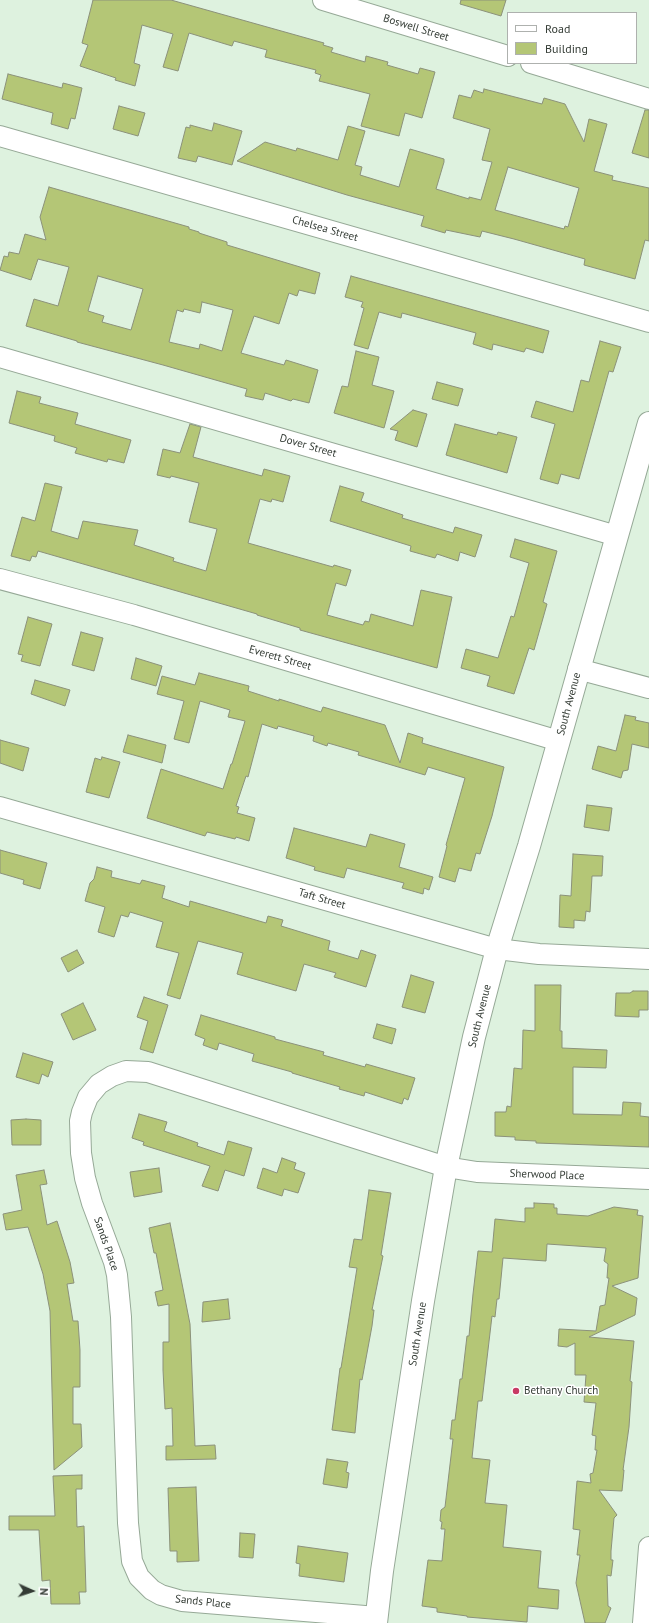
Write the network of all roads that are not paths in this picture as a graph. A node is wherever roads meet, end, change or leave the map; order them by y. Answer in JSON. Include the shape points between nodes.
{"nodes":[{"id":1,"x":323,"y":0,"type":"edge"},
{"id":2,"x":507,"y":56,"type":"edge"},
{"id":3,"x":534,"y":64,"type":"edge"},
{"id":4,"x":649,"y":99,"type":"edge"},
{"id":5,"x":0,"y":136,"type":"edge"},
{"id":6,"x":649,"y":322,"type":"edge"},
{"id":7,"x":0,"y":357,"type":"edge"},
{"id":8,"x":649,"y":423,"type":"edge"},
{"id":9,"x":646,"y":445,"type":"edge"},
{"id":10,"x":616,"y":536,"type":"junction"},
{"id":11,"x":0,"y":580,"type":"edge"},
{"id":12,"x":578,"y":669,"type":"junction"},
{"id":13,"x":649,"y":688,"type":"edge"},
{"id":14,"x":559,"y":741,"type":"junction"},
{"id":15,"x":0,"y":807,"type":"edge"},
{"id":16,"x":497,"y":950,"type":"junction"},
{"id":17,"x":649,"y":959,"type":"edge"},
{"id":18,"x":446,"y":1167,"type":"junction"},
{"id":19,"x":649,"y":1179,"type":"edge"},
{"id":20,"x":649,"y":1547,"type":"edge"},
{"id":21,"x":376,"y":1620,"type":"edge"},
{"id":22,"x":643,"y":1623,"type":"edge"}],
"edges":[{"from":1,"to":2,"type":"street","name":"Boswell Street"},
{"from":3,"to":4,"type":"street"},
{"from":5,"to":6,"type":"street","name":"Chelsea Street"},
{"from":7,"to":10,"type":"street","name":"Dover Street"},
{"from":8,"to":9,"type":"main road","name":"South Avenue"},
{"from":9,"to":10,"type":"main road","name":"South Avenue"},
{"from":10,"to":12,"type":"main road","name":"South Avenue"},
{"from":11,"to":14,"type":"street","name":"Everett Street","via":[[134,615]]},
{"from":12,"to":13,"type":"street"},
{"from":12,"to":14,"type":"main road","name":"South Avenue"},
{"from":14,"to":16,"type":"main road","name":"South Avenue"},
{"from":15,"to":16,"type":"street","name":"Taft Street"},
{"from":16,"to":17,"type":"street","name":"Taft Street"},
{"from":16,"to":18,"type":"main road","name":"South Avenue","via":[[474,1036]]},
{"from":18,"to":19,"type":"street","name":"Sherwood Place","via":[[477,1172]]},
{"from":18,"to":21,"type":"main road","name":"South Avenue"},
{"from":18,"to":21,"type":"street","name":"Sands Place","via":[[148,1072],[126,1071],[104,1079],[88,1097],[80,1121],[85,1178],[117,1275],[121,1317],[128,1522],[132,1561],[139,1577],[152,1590],[182,1601]]},
{"from":20,"to":22,"type":"street"}]}
